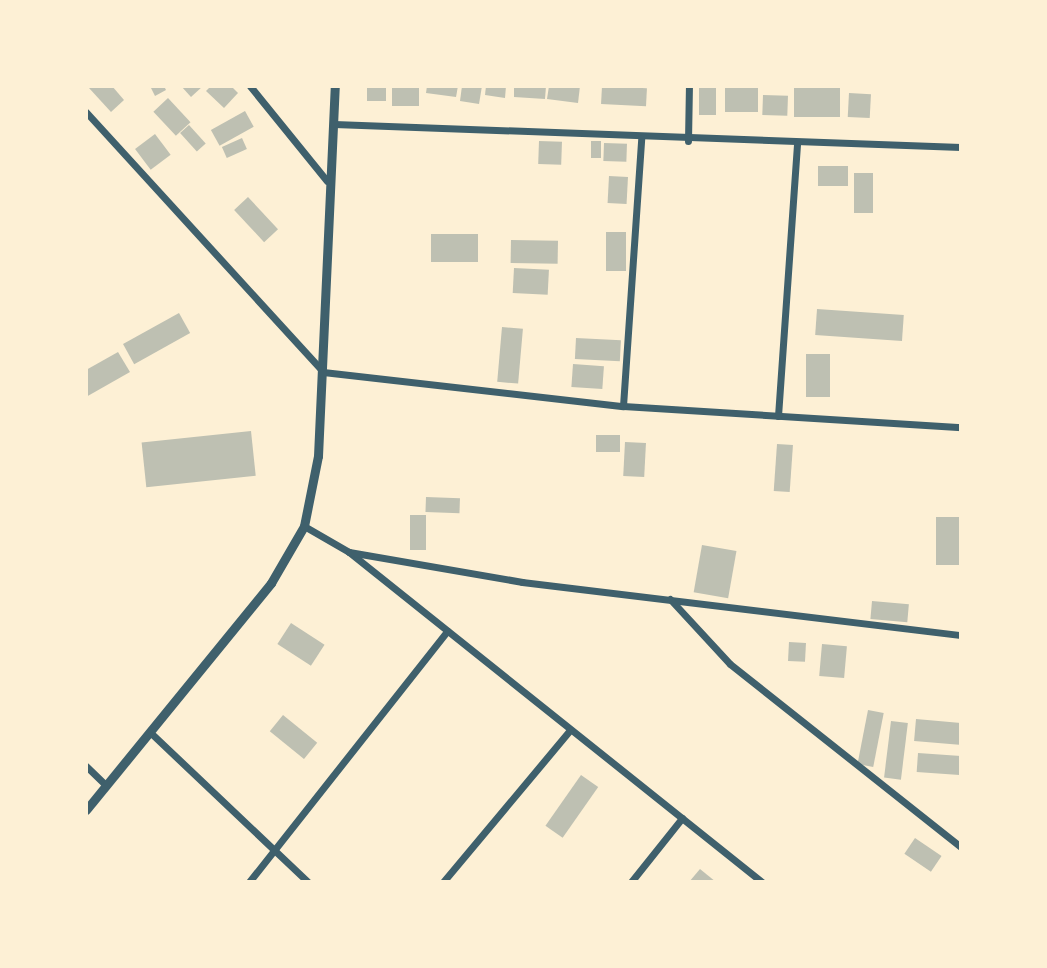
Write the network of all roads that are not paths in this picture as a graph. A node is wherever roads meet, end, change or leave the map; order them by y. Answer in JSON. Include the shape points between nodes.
{"nodes":[{"id":1,"x":250,"y":86,"type":"edge"},
{"id":2,"x":335,"y":86,"type":"edge"},
{"id":3,"x":689,"y":86,"type":"edge"},
{"id":4,"x":86,"y":112,"type":"edge"},
{"id":5,"x":334,"y":124,"type":"junction"},
{"id":6,"x":641,"y":139,"type":"junction"},
{"id":7,"x":688,"y":141,"type":"junction"},
{"id":8,"x":797,"y":144,"type":"junction"},
{"id":9,"x":961,"y":147,"type":"edge"},
{"id":10,"x":327,"y":181,"type":"junction"},
{"id":11,"x":323,"y":372,"type":"junction"},
{"id":12,"x":623,"y":406,"type":"junction"},
{"id":13,"x":778,"y":416,"type":"junction"},
{"id":14,"x":961,"y":427,"type":"edge"},
{"id":15,"x":304,"y":526,"type":"junction"},
{"id":16,"x":349,"y":552,"type":"junction"},
{"id":17,"x":670,"y":599,"type":"junction"},
{"id":18,"x":447,"y":631,"type":"junction"},
{"id":19,"x":961,"y":635,"type":"edge"},
{"id":20,"x":570,"y":730,"type":"junction"},
{"id":21,"x":153,"y":735,"type":"junction"},
{"id":22,"x":86,"y":766,"type":"edge"},
{"id":23,"x":106,"y":785,"type":"junction"},
{"id":24,"x":86,"y":810,"type":"edge"},
{"id":25,"x":682,"y":818,"type":"junction"},
{"id":26,"x":961,"y":847,"type":"edge"},
{"id":27,"x":275,"y":853,"type":"junction"},
{"id":28,"x":249,"y":882,"type":"edge"},
{"id":29,"x":308,"y":882,"type":"edge"},
{"id":30,"x":443,"y":882,"type":"edge"},
{"id":31,"x":631,"y":882,"type":"edge"},
{"id":32,"x":762,"y":882,"type":"edge"}],
"edges":[{"from":1,"to":10,"type":"street"},
{"from":2,"to":5,"type":"street"},
{"from":3,"to":7,"type":"street"},
{"from":4,"to":11,"type":"street"},
{"from":5,"to":6,"type":"street"},
{"from":5,"to":10,"type":"street"},
{"from":6,"to":7,"type":"street"},
{"from":6,"to":12,"type":"street"},
{"from":7,"to":8,"type":"street"},
{"from":8,"to":9,"type":"street"},
{"from":8,"to":13,"type":"street"},
{"from":10,"to":11,"type":"street"},
{"from":11,"to":12,"type":"street"},
{"from":11,"to":15,"type":"street","via":[[318,456]]},
{"from":12,"to":13,"type":"street"},
{"from":13,"to":14,"type":"street"},
{"from":15,"to":16,"type":"street"},
{"from":15,"to":21,"type":"street","via":[[271,583]]},
{"from":16,"to":17,"type":"street"},
{"from":16,"to":18,"type":"street"},
{"from":17,"to":19,"type":"street"},
{"from":17,"to":26,"type":"street","via":[[730,664]]},
{"from":18,"to":20,"type":"street"},
{"from":18,"to":27,"type":"street"},
{"from":20,"to":25,"type":"street"},
{"from":20,"to":30,"type":"street"},
{"from":21,"to":23,"type":"street"},
{"from":21,"to":27,"type":"street"},
{"from":22,"to":23,"type":"street"},
{"from":23,"to":24,"type":"street"},
{"from":25,"to":31,"type":"street"},
{"from":25,"to":32,"type":"street"},
{"from":27,"to":28,"type":"street"},
{"from":27,"to":29,"type":"street"}]}
